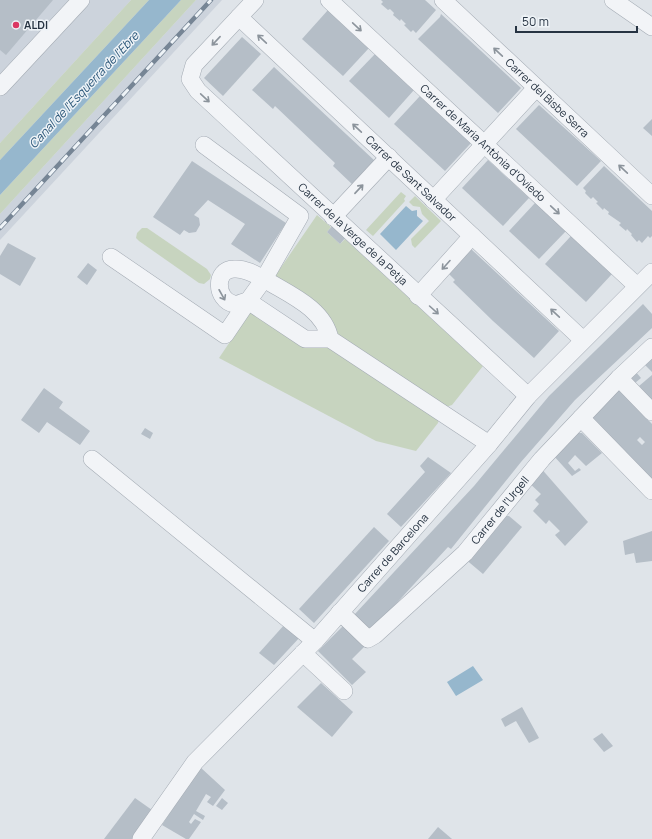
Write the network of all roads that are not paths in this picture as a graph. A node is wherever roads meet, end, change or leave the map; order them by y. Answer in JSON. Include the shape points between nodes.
{"nodes":[{"id":1,"x":81,"y":0,"type":"edge"},
{"id":2,"x":255,"y":0,"type":"edge"},
{"id":3,"x":329,"y":0,"type":"edge"},
{"id":4,"x":443,"y":0,"type":"edge"},
{"id":5,"x":613,"y":0,"type":"edge"},
{"id":6,"x":239,"y":17,"type":"junction"},
{"id":7,"x":652,"y":27,"type":"edge"},
{"id":8,"x":0,"y":88,"type":"edge"},
{"id":9,"x":536,"y":88,"type":"junction"},
{"id":10,"x":204,"y":145,"type":"dead end"},
{"id":11,"x":485,"y":145,"type":"junction"},
{"id":12,"x":388,"y":157,"type":"junction"},
{"id":13,"x":652,"y":196,"type":"edge"},
{"id":14,"x":433,"y":200,"type":"junction"},
{"id":15,"x":333,"y":217,"type":"junction"},
{"id":16,"x":472,"y":236,"type":"junction"},
{"id":17,"x":111,"y":257,"type":"dead end"},
{"id":18,"x":652,"y":272,"type":"edge"},
{"id":19,"x":264,"y":278,"type":"junction"},
{"id":20,"x":637,"y":286,"type":"junction"},
{"id":21,"x":418,"y":296,"type":"junction"},
{"id":22,"x":248,"y":301,"type":"junction"},
{"id":23,"x":330,"y":339,"type":"junction"},
{"id":24,"x":583,"y":340,"type":"junction"},
{"id":25,"x":652,"y":347,"type":"edge"},
{"id":26,"x":618,"y":378,"type":"junction"},
{"id":27,"x":528,"y":396,"type":"junction"},
{"id":28,"x":652,"y":412,"type":"edge"},
{"id":29,"x":581,"y":418,"type":"junction"},
{"id":30,"x":489,"y":444,"type":"junction"},
{"id":31,"x":92,"y":459,"type":"dead end"},
{"id":32,"x":652,"y":491,"type":"edge"},
{"id":33,"x":340,"y":612,"type":"junction"},
{"id":34,"x":315,"y":641,"type":"junction"},
{"id":35,"x":303,"y":653,"type":"junction"},
{"id":36,"x":344,"y":691,"type":"dead end"},
{"id":37,"x":140,"y":839,"type":"edge"}],
"edges":[{"from":1,"to":8,"type":"street"},
{"from":2,"to":6,"type":"street"},
{"from":3,"to":11,"type":"street","name":"Carrer de Maria Antònia d'Oviedo","one_way":true},
{"from":9,"to":4,"type":"street","name":"Carrer del Bisbe Serra","one_way":true},
{"from":5,"to":7,"type":"street"},
{"from":12,"to":6,"type":"street","name":"Carrer de Sant Salvador","one_way":true},
{"from":6,"to":15,"type":"street","name":"Carrer de la Verge de la Petja","one_way":true,"via":[[194,65],[190,79],[198,91]]},
{"from":9,"to":11,"type":"street"},
{"from":13,"to":9,"type":"street","name":"Carrer del Bisbe Serra","one_way":true},
{"from":10,"to":19,"type":"street","via":[[300,216]]},
{"from":11,"to":14,"type":"street"},
{"from":11,"to":20,"type":"street","name":"Carrer de Maria Antònia d'Oviedo","one_way":true},
{"from":12,"to":14,"type":"street","name":"Carrer de Sant Salvador"},
{"from":15,"to":12,"type":"street","one_way":true},
{"from":14,"to":16,"type":"street","name":"Carrer de Sant Salvador"},
{"from":15,"to":21,"type":"street","name":"Carrer de la Verge de la Petja"},
{"from":16,"to":21,"type":"street","one_way":true},
{"from":24,"to":16,"type":"street","name":"Carrer de Sant Salvador","one_way":true},
{"from":17,"to":22,"type":"street","via":[[225,335]]},
{"from":18,"to":20,"type":"street","name":"Carrer de Barcelona"},
{"from":19,"to":22,"type":"street"},
{"from":19,"to":22,"type":"street","one_way":true,"via":[[232,268],[220,279],[220,295],[226,301],[235,304]]},
{"from":19,"to":23,"type":"street","via":[[316,312],[325,324]]},
{"from":20,"to":24,"type":"street","name":"Carrer de Barcelona"},
{"from":21,"to":27,"type":"street","name":"Carrer de la Verge de la Petja","one_way":true},
{"from":22,"to":23,"type":"street","via":[[305,339]]},
{"from":23,"to":30,"type":"street"},
{"from":24,"to":27,"type":"street","name":"Carrer de Barcelona"},
{"from":25,"to":26,"type":"street","name":"Carrer de l'Urgell"},
{"from":26,"to":28,"type":"street"},
{"from":26,"to":29,"type":"street","name":"Carrer de l'Urgell"},
{"from":27,"to":30,"type":"street","name":"Carrer de Barcelona"},
{"from":29,"to":32,"type":"street"},
{"from":29,"to":33,"type":"street","name":"Carrer de l'Urgell","via":[[542,459],[465,553],[375,635],[368,639]]},
{"from":30,"to":33,"type":"street","name":"Carrer de Barcelona"},
{"from":31,"to":34,"type":"street"},
{"from":33,"to":34,"type":"street","name":"Carrer de Barcelona"},
{"from":34,"to":35,"type":"street","name":"Carrer de Barcelona"},
{"from":35,"to":36,"type":"street"},
{"from":35,"to":37,"type":"street","name":"Carrer de Barcelona","via":[[195,762]]}]}
